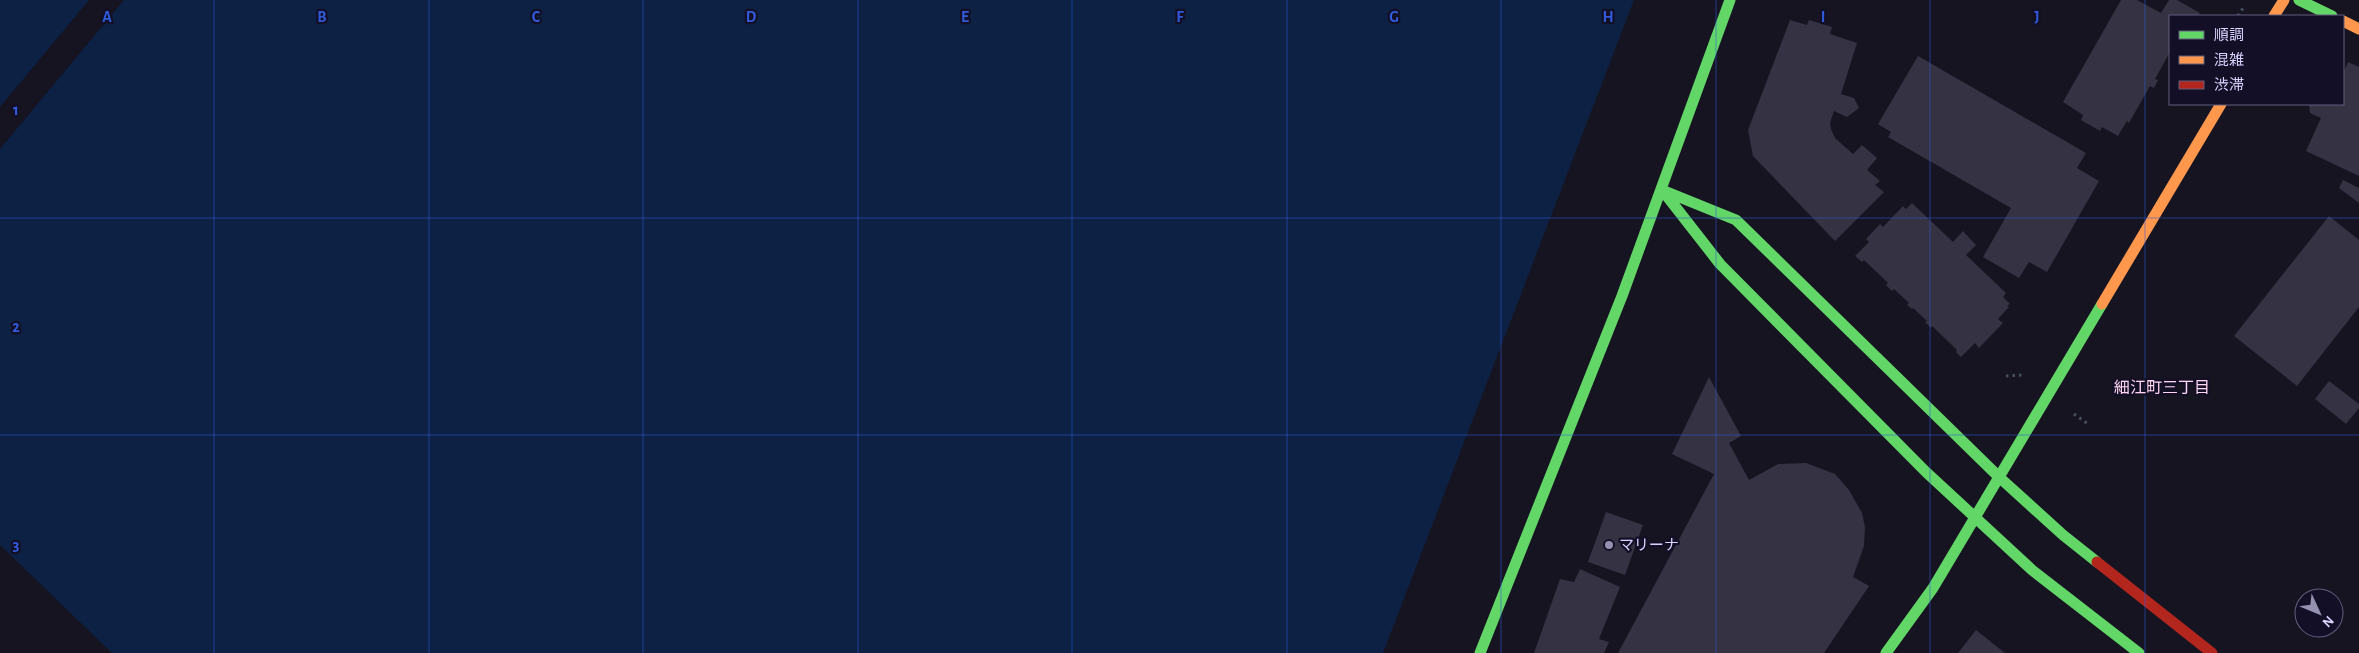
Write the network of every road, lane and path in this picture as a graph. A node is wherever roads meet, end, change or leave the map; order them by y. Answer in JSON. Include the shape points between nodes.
{"nodes":[{"id":1,"x":1730,"y":0,"type":"edge"},
{"id":2,"x":2284,"y":0,"type":"edge"},
{"id":3,"x":2299,"y":0,"type":"edge"},
{"id":4,"x":2275,"y":15,"type":"edge"},
{"id":5,"x":2330,"y":15,"type":"edge"},
{"id":6,"x":2344,"y":22,"type":"edge"},
{"id":7,"x":2359,"y":29,"type":"edge"},
{"id":8,"x":2221,"y":105,"type":"edge"},
{"id":9,"x":1662,"y":190,"type":"junction"},
{"id":10,"x":2006,"y":376,"type":"dead end"},
{"id":11,"x":2020,"y":376,"type":"dead end"},
{"id":12,"x":2074,"y":415,"type":"dead end"},
{"id":13,"x":2088,"y":424,"type":"dead end"},
{"id":14,"x":1999,"y":477,"type":"junction"},
{"id":15,"x":1974,"y":519,"type":"junction"},
{"id":16,"x":1480,"y":653,"type":"edge"},
{"id":17,"x":1886,"y":653,"type":"edge"},
{"id":18,"x":2139,"y":653,"type":"edge"},
{"id":19,"x":2212,"y":653,"type":"edge"}],
"edges":[{"from":1,"to":9,"type":"street"},
{"from":2,"to":4,"type":"street"},
{"from":3,"to":5,"type":"street"},
{"from":6,"to":7,"type":"street"},
{"from":8,"to":14,"type":"street"},
{"from":9,"to":14,"type":"street","via":[[1736,220]]},
{"from":9,"to":15,"type":"street","via":[[1720,264]]},
{"from":9,"to":16,"type":"street"},
{"from":10,"to":11,"type":"path"},
{"from":12,"to":13,"type":"path"},
{"from":14,"to":15,"type":"street"},
{"from":14,"to":19,"type":"street","via":[[2063,535]]},
{"from":15,"to":17,"type":"street","via":[[1933,588]]},
{"from":15,"to":18,"type":"street","via":[[2032,570]]}]}
